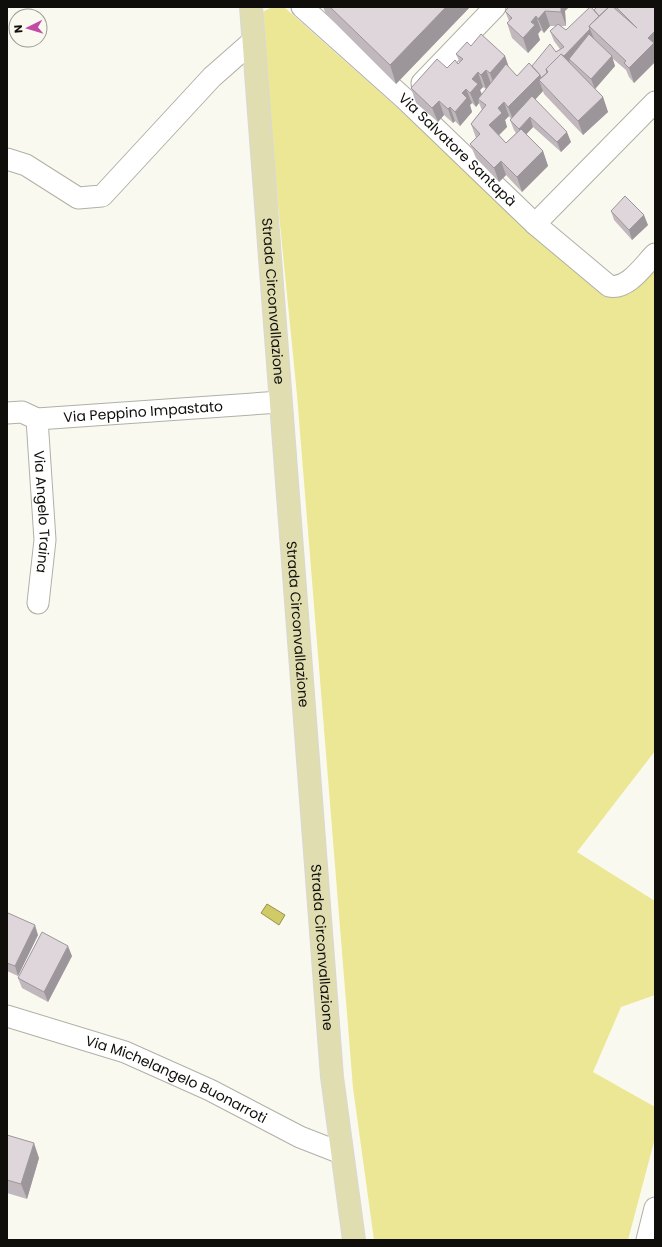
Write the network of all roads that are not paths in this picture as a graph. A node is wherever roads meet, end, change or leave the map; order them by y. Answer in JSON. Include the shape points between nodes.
{"nodes":[{"id":1,"x":251,"y":7,"type":"edge"},
{"id":2,"x":302,"y":7,"type":"edge"},
{"id":3,"x":495,"y":7,"type":"edge"},
{"id":4,"x":253,"y":41,"type":"junction"},
{"id":5,"x":406,"y":100,"type":"junction"},
{"id":6,"x":655,"y":102,"type":"edge"},
{"id":7,"x":7,"y":159,"type":"edge"},
{"id":8,"x":535,"y":224,"type":"junction"},
{"id":9,"x":655,"y":254,"type":"edge"},
{"id":10,"x":280,"y":402,"type":"junction"},
{"id":11,"x":7,"y":412,"type":"edge"},
{"id":12,"x":37,"y":419,"type":"junction"},
{"id":13,"x":38,"y":603,"type":"dead end"},
{"id":14,"x":7,"y":1016,"type":"edge"},
{"id":15,"x":341,"y":1153,"type":"junction"},
{"id":16,"x":655,"y":1208,"type":"edge"},
{"id":17,"x":354,"y":1240,"type":"edge"},
{"id":18,"x":647,"y":1240,"type":"edge"}],
"edges":[{"from":1,"to":4,"type":"main road","name":"Strada Circonvallazione"},
{"from":2,"to":5,"type":"street","name":"Via Salvatore Santapà"},
{"from":3,"to":5,"type":"street"},
{"from":4,"to":7,"type":"street","via":[[212,77],[102,196],[78,198],[26,165]]},
{"from":4,"to":10,"type":"main road","name":"Strada Circonvallazione"},
{"from":5,"to":8,"type":"street","name":"Via Salvatore Santapà"},
{"from":6,"to":8,"type":"street"},
{"from":8,"to":9,"type":"street","name":"Via Salvatore Santapà","via":[[609,286],[616,288],[624,285]]},
{"from":10,"to":12,"type":"street","name":"Via Peppino Impastato"},
{"from":10,"to":15,"type":"main road","name":"Strada Circonvallazione","via":[[332,1077]]},
{"from":11,"to":12,"type":"street","name":"Via Peppino Impastato","via":[[22,412]]},
{"from":12,"to":13,"type":"street","name":"Via Angelo Traina","via":[[44,540]]},
{"from":14,"to":15,"type":"street","name":"Via Michelangelo Buonarroti","via":[[125,1052],[210,1090],[300,1137]]},
{"from":15,"to":17,"type":"main road","name":"Strada Circonvallazione"},
{"from":16,"to":18,"type":"street"}]}
